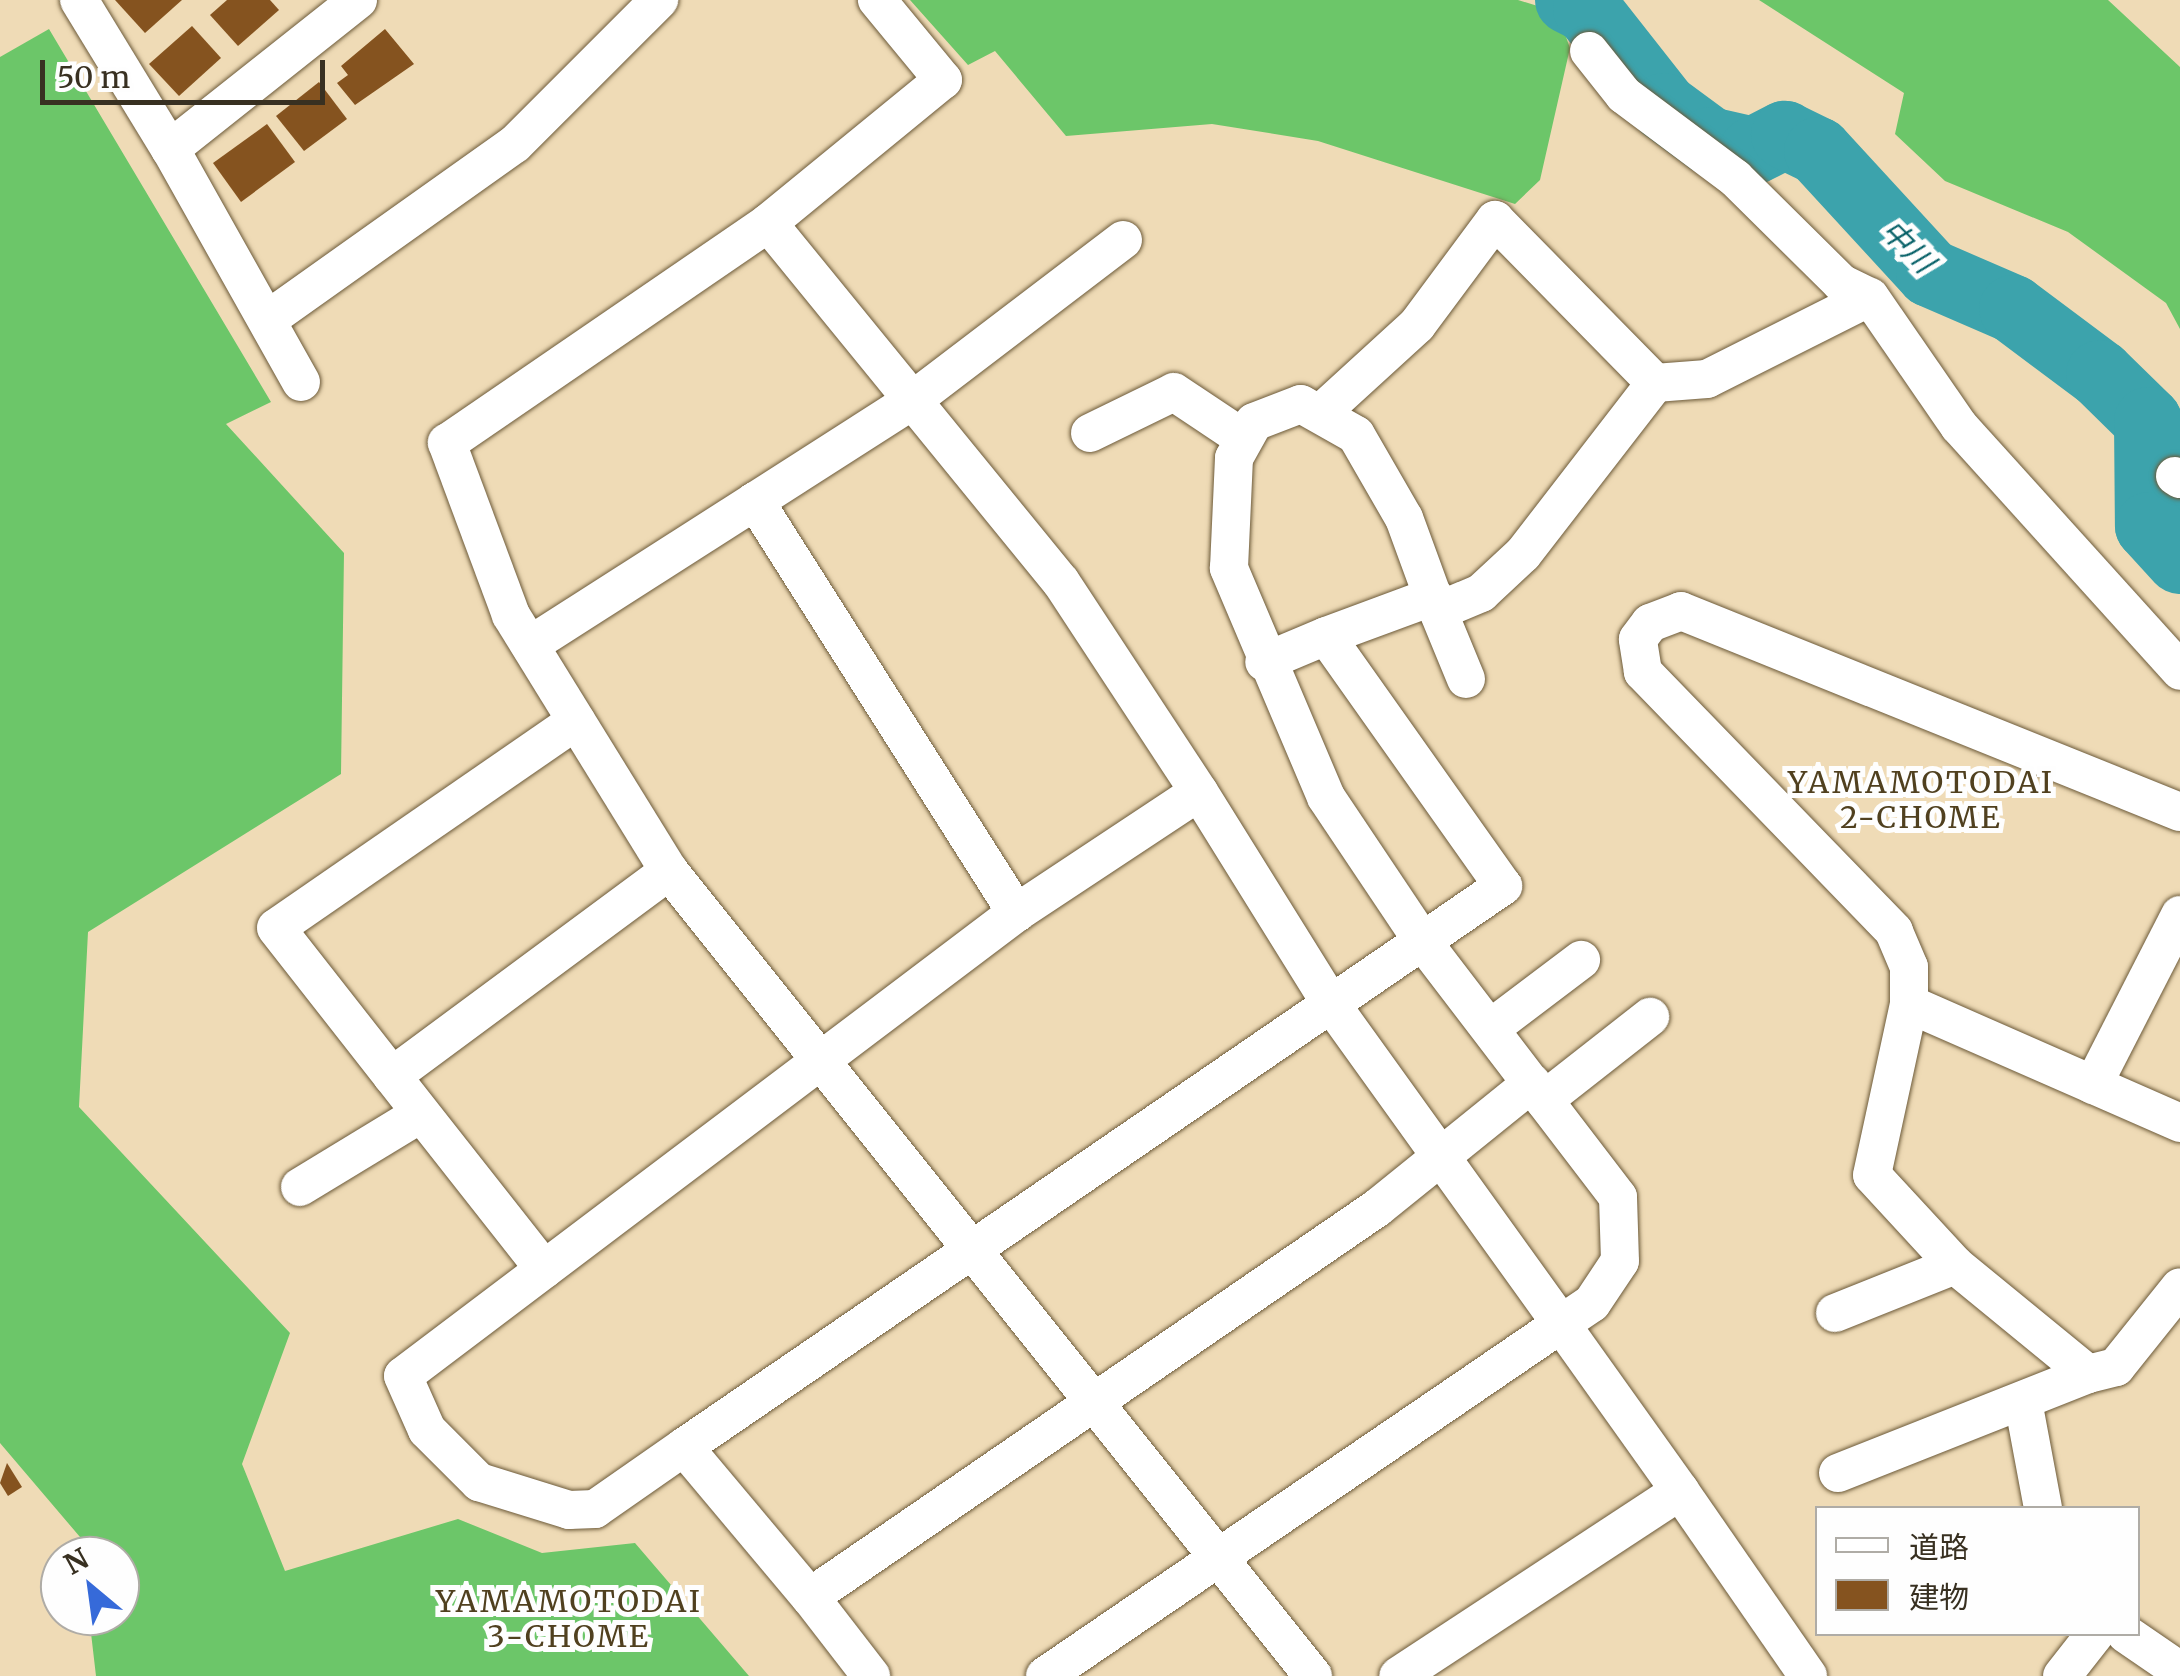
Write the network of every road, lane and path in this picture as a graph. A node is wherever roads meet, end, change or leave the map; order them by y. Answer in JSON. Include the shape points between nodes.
{"nodes":[{"id":1,"x":79,"y":0,"type":"edge"},
{"id":2,"x":358,"y":0,"type":"edge"},
{"id":3,"x":659,"y":0,"type":"edge"},
{"id":4,"x":876,"y":0,"type":"edge"},
{"id":5,"x":1589,"y":51,"type":"dead end"},
{"id":6,"x":170,"y":149,"type":"junction"},
{"id":7,"x":768,"y":223,"type":"junction"},
{"id":8,"x":1122,"y":240,"type":"dead end"},
{"id":9,"x":1870,"y":297,"type":"junction"},
{"id":10,"x":267,"y":320,"type":"junction"},
{"id":11,"x":301,"y":382,"type":"dead end"},
{"id":12,"x":1655,"y":383,"type":"junction"},
{"id":13,"x":910,"y":402,"type":"junction"},
{"id":14,"x":1324,"y":410,"type":"junction"},
{"id":15,"x":1090,"y":433,"type":"dead end"},
{"id":16,"x":1242,"y":438,"type":"junction"},
{"id":17,"x":754,"y":500,"type":"junction"},
{"id":18,"x":1436,"y":604,"type":"junction"},
{"id":19,"x":1326,"y":636,"type":"junction"},
{"id":20,"x":530,"y":644,"type":"junction"},
{"id":21,"x":1264,"y":662,"type":"junction"},
{"id":22,"x":2180,"y":672,"type":"edge"},
{"id":23,"x":1466,"y":679,"type":"dead end"},
{"id":24,"x":576,"y":721,"type":"junction"},
{"id":25,"x":1199,"y":792,"type":"junction"},
{"id":26,"x":2180,"y":812,"type":"edge"},
{"id":27,"x":669,"y":871,"type":"junction"},
{"id":28,"x":1016,"y":913,"type":"junction"},
{"id":29,"x":2180,"y":914,"type":"edge"},
{"id":30,"x":1423,"y":942,"type":"junction"},
{"id":31,"x":1581,"y":960,"type":"dead end"},
{"id":32,"x":1328,"y":1001,"type":"junction"},
{"id":33,"x":1909,"y":1004,"type":"junction"},
{"id":34,"x":1650,"y":1017,"type":"dead end"},
{"id":35,"x":1491,"y":1028,"type":"junction"},
{"id":36,"x":815,"y":1059,"type":"junction"},
{"id":37,"x":392,"y":1076,"type":"junction"},
{"id":38,"x":2092,"y":1084,"type":"junction"},
{"id":39,"x":1538,"y":1091,"type":"junction"},
{"id":40,"x":420,"y":1114,"type":"junction"},
{"id":41,"x":2180,"y":1123,"type":"edge"},
{"id":42,"x":1442,"y":1152,"type":"junction"},
{"id":43,"x":300,"y":1187,"type":"dead end"},
{"id":44,"x":970,"y":1251,"type":"junction"},
{"id":45,"x":1955,"y":1264,"type":"junction"},
{"id":46,"x":544,"y":1268,"type":"junction"},
{"id":47,"x":2180,"y":1286,"type":"edge"},
{"id":48,"x":1836,"y":1313,"type":"dead end"},
{"id":49,"x":1561,"y":1324,"type":"junction"},
{"id":50,"x":2088,"y":1374,"type":"junction"},
{"id":51,"x":2023,"y":1401,"type":"junction"},
{"id":52,"x":1095,"y":1402,"type":"junction"},
{"id":53,"x":684,"y":1447,"type":"junction"},
{"id":54,"x":1838,"y":1473,"type":"dead end"},
{"id":55,"x":1680,"y":1491,"type":"junction"},
{"id":56,"x":2043,"y":1506,"type":"edge"},
{"id":57,"x":1218,"y":1558,"type":"junction"},
{"id":58,"x":810,"y":1597,"type":"junction"},
{"id":59,"x":2093,"y":1636,"type":"edge"},
{"id":60,"x":2129,"y":1636,"type":"edge"},
{"id":61,"x":2180,"y":1671,"type":"edge"},
{"id":62,"x":871,"y":1676,"type":"edge"},
{"id":63,"x":1045,"y":1676,"type":"edge"},
{"id":64,"x":1313,"y":1676,"type":"edge"},
{"id":65,"x":1398,"y":1676,"type":"edge"},
{"id":66,"x":1808,"y":1676,"type":"edge"},
{"id":67,"x":2062,"y":1676,"type":"edge"}],
"edges":[{"from":1,"to":6,"type":"street"},
{"from":2,"to":6,"type":"street"},
{"from":3,"to":10,"type":"street","via":[[515,144]]},
{"from":4,"to":7,"type":"street","via":[[943,80]]},
{"from":5,"to":9,"type":"street","via":[[1624,95],[1735,178],[1841,283]]},
{"from":6,"to":10,"type":"street"},
{"from":7,"to":13,"type":"street"},
{"from":7,"to":20,"type":"street","via":[[446,444]]},
{"from":8,"to":13,"type":"street"},
{"from":9,"to":12,"type":"street","via":[[1707,378]]},
{"from":9,"to":22,"type":"street","via":[[1959,426]]},
{"from":10,"to":11,"type":"street"},
{"from":12,"to":14,"type":"street","via":[[1495,220],[1417,325]]},
{"from":12,"to":18,"type":"street","via":[[1523,554],[1481,592]]},
{"from":13,"to":17,"type":"street"},
{"from":13,"to":25,"type":"street","via":[[1061,582]]},
{"from":14,"to":16,"type":"street","via":[[1276,412]]},
{"from":14,"to":18,"type":"street","via":[[1356,435],[1385,479]]},
{"from":15,"to":16,"type":"street","via":[[1174,392]]},
{"from":16,"to":21,"type":"street","via":[[1225,533]]},
{"from":17,"to":20,"type":"street"},
{"from":17,"to":28,"type":"street"},
{"from":18,"to":19,"type":"street"},
{"from":18,"to":23,"type":"street"},
{"from":19,"to":21,"type":"street"},
{"from":19,"to":30,"type":"street","via":[[1503,886]]},
{"from":20,"to":24,"type":"street"},
{"from":21,"to":30,"type":"street","via":[[1326,797]]},
{"from":24,"to":27,"type":"street"},
{"from":24,"to":37,"type":"street","via":[[276,928]]},
{"from":25,"to":28,"type":"street"},
{"from":25,"to":32,"type":"street"},
{"from":26,"to":33,"type":"street","via":[[1681,611],[1650,623],[1638,640],[1643,672],[1894,931],[1909,967]]},
{"from":27,"to":36,"type":"street"},
{"from":27,"to":37,"type":"street"},
{"from":28,"to":36,"type":"street"},
{"from":29,"to":38,"type":"street"},
{"from":30,"to":32,"type":"street"},
{"from":30,"to":35,"type":"street"},
{"from":31,"to":35,"type":"street"},
{"from":32,"to":42,"type":"street"},
{"from":32,"to":44,"type":"street"},
{"from":33,"to":38,"type":"street"},
{"from":33,"to":45,"type":"street","via":[[1872,1175]]},
{"from":34,"to":39,"type":"street"},
{"from":35,"to":39,"type":"street"},
{"from":36,"to":44,"type":"street"},
{"from":36,"to":46,"type":"street"},
{"from":37,"to":40,"type":"street"},
{"from":38,"to":41,"type":"street"},
{"from":39,"to":42,"type":"street"},
{"from":39,"to":49,"type":"street","via":[[1618,1196],[1626,1236],[1592,1303]]},
{"from":40,"to":43,"type":"street"},
{"from":40,"to":46,"type":"street"},
{"from":42,"to":49,"type":"street"},
{"from":42,"to":52,"type":"street"},
{"from":44,"to":52,"type":"street"},
{"from":44,"to":53,"type":"street"},
{"from":45,"to":48,"type":"street"},
{"from":45,"to":50,"type":"street"},
{"from":46,"to":53,"type":"street","via":[[403,1376],[427,1430],[479,1482],[569,1510],[595,1509]]},
{"from":47,"to":50,"type":"street","via":[[2116,1367]]},
{"from":49,"to":55,"type":"street"},
{"from":49,"to":57,"type":"street"},
{"from":50,"to":51,"type":"street"},
{"from":51,"to":54,"type":"street"},
{"from":51,"to":56,"type":"street"},
{"from":52,"to":57,"type":"street"},
{"from":52,"to":58,"type":"street"},
{"from":53,"to":58,"type":"street"},
{"from":55,"to":65,"type":"street"},
{"from":55,"to":66,"type":"street"},
{"from":57,"to":63,"type":"street"},
{"from":57,"to":64,"type":"street"},
{"from":58,"to":62,"type":"street"},
{"from":59,"to":67,"type":"street"},
{"from":60,"to":61,"type":"street"}]}
